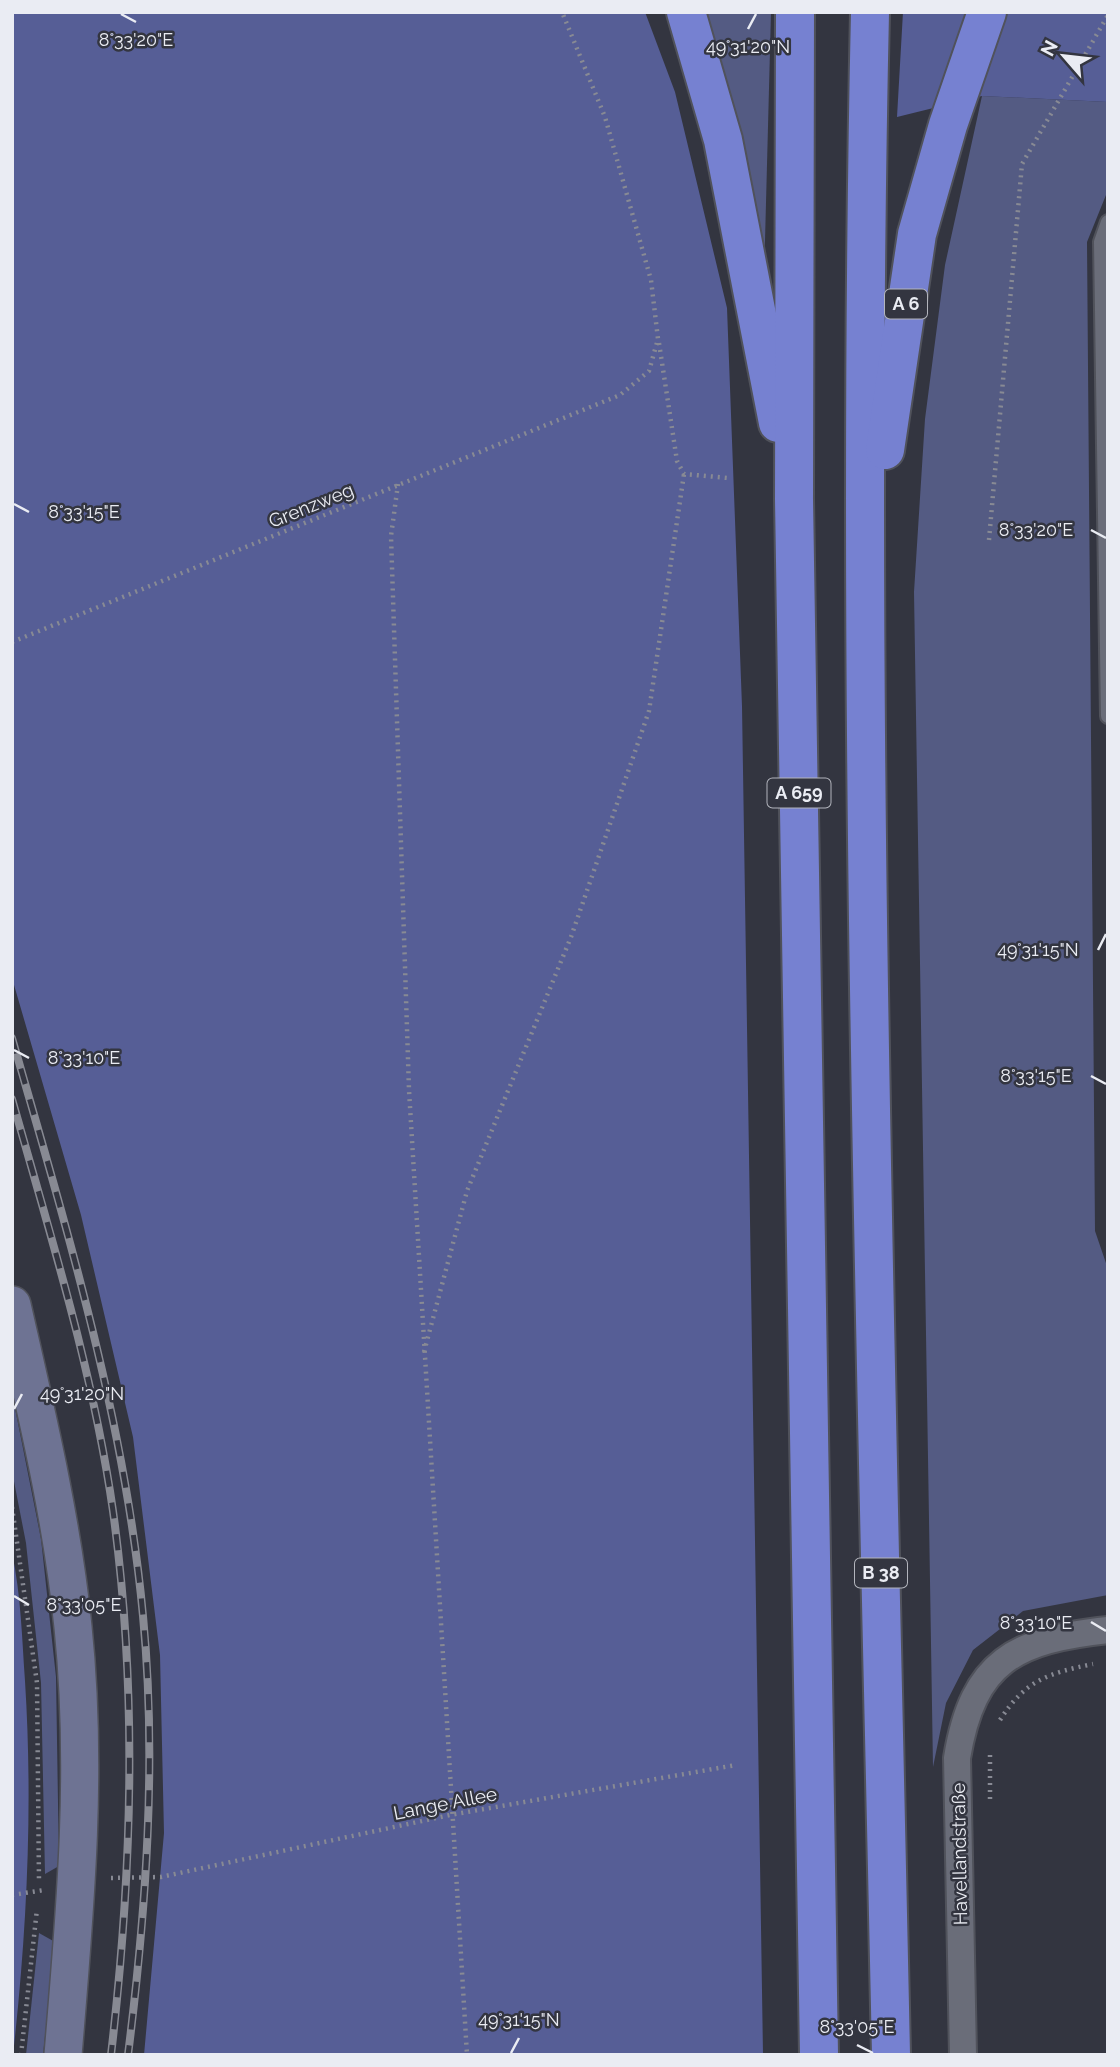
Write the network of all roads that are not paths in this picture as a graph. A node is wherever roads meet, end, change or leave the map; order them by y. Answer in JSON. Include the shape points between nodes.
{"nodes":[{"id":1,"x":686,"y":12,"type":"edge"},
{"id":2,"x":795,"y":12,"type":"edge"},
{"id":3,"x":870,"y":12,"type":"edge"},
{"id":4,"x":988,"y":12,"type":"edge"},
{"id":5,"x":1108,"y":222,"type":"edge"},
{"id":6,"x":794,"y":499,"type":"junction"},
{"id":7,"x":866,"y":604,"type":"junction"},
{"id":8,"x":1108,"y":716,"type":"edge"},
{"id":9,"x":12,"y":1305,"type":"edge"},
{"id":10,"x":1108,"y":1630,"type":"edge"},
{"id":11,"x":64,"y":2055,"type":"edge"},
{"id":12,"x":819,"y":2055,"type":"edge"},
{"id":13,"x":891,"y":2055,"type":"edge"},
{"id":14,"x":964,"y":2055,"type":"edge"}],
"edges":[{"from":1,"to":6,"type":"highway","via":[[723,140]]},
{"from":2,"to":6,"type":"highway","number":"A 659"},
{"from":3,"to":7,"type":"highway","via":[[864,283]]},
{"from":4,"to":7,"type":"highway","number":"A 6","via":[[948,125],[918,234]]},
{"from":5,"to":8,"type":"lane","via":[[1101,242]]},
{"from":6,"to":12,"type":"highway","number":"A 659"},
{"from":7,"to":13,"type":"highway","number":"B 38"},
{"from":9,"to":11,"type":"main road","via":[[54,1496],[74,1627],[80,1752],[78,1858]]},
{"from":10,"to":14,"type":"street","name":"Havellandstraße","via":[[1049,1637],[1025,1646],[1000,1664],[978,1692],[963,1723],[957,1758]]}]}
